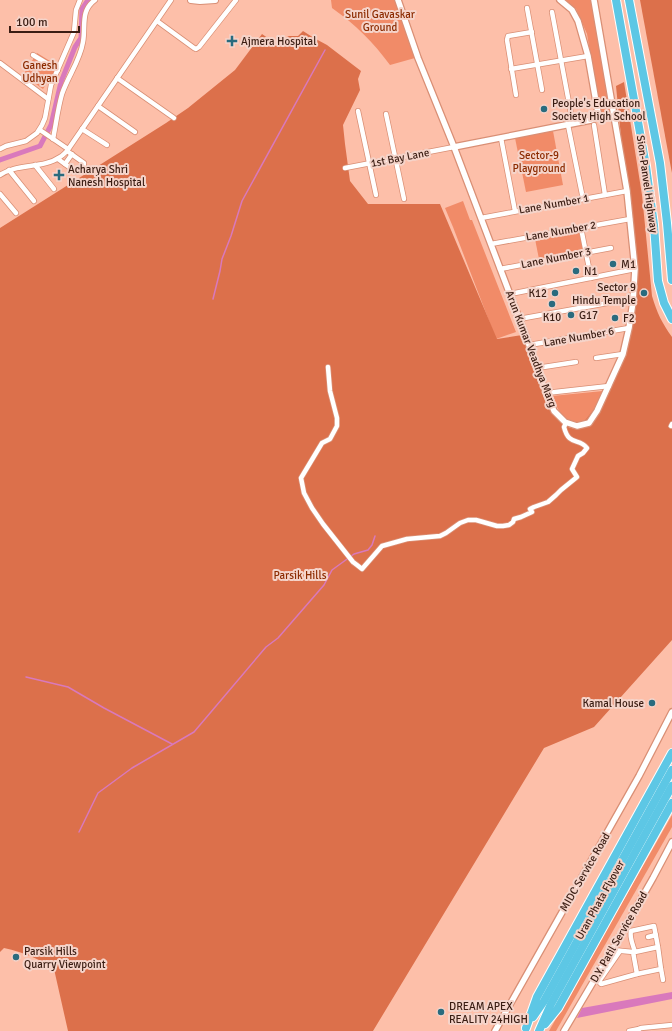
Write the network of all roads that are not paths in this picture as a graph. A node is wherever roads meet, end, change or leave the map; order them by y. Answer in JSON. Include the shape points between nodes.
{"nodes":[{"id":1,"x":80,"y":0,"type":"edge"},
{"id":2,"x":95,"y":0,"type":"edge"},
{"id":3,"x":172,"y":0,"type":"edge"},
{"id":4,"x":191,"y":0,"type":"edge"},
{"id":5,"x":216,"y":0,"type":"edge"},
{"id":6,"x":236,"y":0,"type":"edge"},
{"id":7,"x":398,"y":0,"type":"edge"},
{"id":8,"x":560,"y":0,"type":"edge"},
{"id":9,"x":594,"y":0,"type":"edge"},
{"id":10,"x":616,"y":0,"type":"edge"},
{"id":11,"x":629,"y":0,"type":"edge"},
{"id":12,"x":527,"y":8,"type":"dead end"},
{"id":13,"x":552,"y":12,"type":"dead end"},
{"id":14,"x":157,"y":21,"type":"junction"},
{"id":15,"x":532,"y":32,"type":"junction"},
{"id":16,"x":33,"y":55,"type":"dead end"},
{"id":17,"x":588,"y":56,"type":"junction"},
{"id":18,"x":561,"y":61,"type":"junction"},
{"id":19,"x":0,"y":63,"type":"edge"},
{"id":20,"x":537,"y":65,"type":"junction"},
{"id":21,"x":511,"y":69,"type":"junction"},
{"id":22,"x":58,"y":70,"type":"junction"},
{"id":23,"x":117,"y":78,"type":"junction"},
{"id":24,"x":542,"y":90,"type":"dead end"},
{"id":25,"x":516,"y":95,"type":"dead end"},
{"id":26,"x":48,"y":99,"type":"junction"},
{"id":27,"x":98,"y":106,"type":"junction"},
{"id":28,"x":358,"y":111,"type":"dead end"},
{"id":29,"x":386,"y":114,"type":"dead end"},
{"id":30,"x":174,"y":118,"type":"dead end"},
{"id":31,"x":572,"y":119,"type":"dead end"},
{"id":32,"x":568,"y":125,"type":"junction"},
{"id":33,"x":594,"y":125,"type":"dead end"},
{"id":34,"x":82,"y":129,"type":"junction"},
{"id":35,"x":41,"y":131,"type":"junction"},
{"id":36,"x":135,"y":132,"type":"dead end"},
{"id":37,"x":501,"y":138,"type":"junction"},
{"id":38,"x":53,"y":139,"type":"junction"},
{"id":39,"x":107,"y":145,"type":"dead end"},
{"id":40,"x":454,"y":147,"type":"junction"},
{"id":41,"x":0,"y":149,"type":"edge"},
{"id":42,"x":68,"y":150,"type":"junction"},
{"id":43,"x":72,"y":154,"type":"junction"},
{"id":44,"x":396,"y":158,"type":"junction"},
{"id":45,"x":58,"y":159,"type":"junction"},
{"id":46,"x":369,"y":163,"type":"junction"},
{"id":47,"x":65,"y":164,"type":"junction"},
{"id":48,"x":35,"y":165,"type":"junction"},
{"id":49,"x":345,"y":168,"type":"dead end"},
{"id":50,"x":9,"y":170,"type":"junction"},
{"id":51,"x":0,"y":175,"type":"edge"},
{"id":52,"x":54,"y":189,"type":"dead end"},
{"id":53,"x":627,"y":191,"type":"junction"},
{"id":54,"x":0,"y":194,"type":"edge"},
{"id":55,"x":376,"y":194,"type":"dead end"},
{"id":56,"x":605,"y":195,"type":"junction"},
{"id":57,"x":404,"y":199,"type":"dead end"},
{"id":58,"x":583,"y":199,"type":"junction"},
{"id":59,"x":34,"y":201,"type":"dead end"},
{"id":60,"x":515,"y":212,"type":"junction"},
{"id":61,"x":16,"y":213,"type":"dead end"},
{"id":62,"x":481,"y":218,"type":"junction"},
{"id":63,"x":630,"y":219,"type":"junction"},
{"id":64,"x":581,"y":228,"type":"junction"},
{"id":65,"x":491,"y":244,"type":"junction"},
{"id":66,"x":611,"y":248,"type":"dead end"},
{"id":67,"x":586,"y":252,"type":"junction"},
{"id":68,"x":500,"y":268,"type":"junction"},
{"id":69,"x":635,"y":269,"type":"junction"},
{"id":70,"x":591,"y":278,"type":"junction"},
{"id":71,"x":672,"y":280,"type":"edge"},
{"id":72,"x":510,"y":294,"type":"junction"},
{"id":73,"x":624,"y":300,"type":"dead end"},
{"id":74,"x":520,"y":319,"type":"junction"},
{"id":75,"x":672,"y":319,"type":"edge"},
{"id":76,"x":629,"y":328,"type":"junction"},
{"id":77,"x":529,"y":345,"type":"junction"},
{"id":78,"x":623,"y":354,"type":"junction"},
{"id":79,"x":596,"y":358,"type":"dead end"},
{"id":80,"x":576,"y":362,"type":"dead end"},
{"id":81,"x":328,"y":366,"type":"dead end"},
{"id":82,"x":537,"y":368,"type":"junction"},
{"id":83,"x":609,"y":386,"type":"junction"},
{"id":84,"x":546,"y":393,"type":"junction"},
{"id":85,"x":566,"y":423,"type":"junction"},
{"id":86,"x":672,"y":712,"type":"edge"},
{"id":87,"x":672,"y":753,"type":"edge"},
{"id":88,"x":672,"y":770,"type":"edge"},
{"id":89,"x":672,"y":786,"type":"edge"},
{"id":90,"x":672,"y":803,"type":"edge"},
{"id":91,"x":672,"y":842,"type":"edge"},
{"id":92,"x":670,"y":850,"type":"edge"},
{"id":93,"x":588,"y":930,"type":"junction"},
{"id":94,"x":656,"y":935,"type":"junction"},
{"id":95,"x":648,"y":937,"type":"dead end"},
{"id":96,"x":658,"y":947,"type":"junction"},
{"id":97,"x":612,"y":950,"type":"junction"},
{"id":98,"x":620,"y":951,"type":"junction"},
{"id":99,"x":634,"y":952,"type":"junction"},
{"id":100,"x":661,"y":969,"type":"junction"},
{"id":101,"x":637,"y":974,"type":"junction"},
{"id":102,"x":663,"y":980,"type":"dead end"},
{"id":103,"x":672,"y":1025,"type":"edge"},
{"id":104,"x":525,"y":1029,"type":"edge"},
{"id":105,"x":638,"y":1030,"type":"edge"},
{"id":106,"x":495,"y":1031,"type":"edge"},
{"id":107,"x":540,"y":1031,"type":"edge"},
{"id":108,"x":564,"y":1031,"type":"edge"},
{"id":109,"x":630,"y":1031,"type":"edge"}],
"edges":[{"from":1,"to":22,"type":"street","via":[[76,10],[74,32]]},
{"from":2,"to":38,"type":"street","via":[[85,13],[83,43],[62,94]]},
{"from":3,"to":14,"type":"street"},
{"from":4,"to":5,"type":"main road"},
{"from":6,"to":14,"type":"street","via":[[196,49]]},
{"from":7,"to":40,"type":"street","name":"Arun Kumar Veadhya Marg"},
{"from":8,"to":17,"type":"street","via":[[576,16]]},
{"from":9,"to":53,"type":"street"},
{"from":10,"to":75,"type":"highway","name":"Sion-Panvel Highway","via":[[646,166],[658,281]]},
{"from":11,"to":71,"type":"highway","name":"Sion-Panvel Highway","via":[[660,163]]},
{"from":12,"to":15,"type":"street"},
{"from":13,"to":18,"type":"street"},
{"from":14,"to":23,"type":"street"},
{"from":15,"to":20,"type":"street"},
{"from":15,"to":21,"type":"street","via":[[508,36]]},
{"from":16,"to":22,"type":"street"},
{"from":17,"to":18,"type":"street"},
{"from":17,"to":32,"type":"street","via":[[598,113],[596,118]]},
{"from":18,"to":20,"type":"street"},
{"from":18,"to":31,"type":"street"},
{"from":19,"to":26,"type":"street"},
{"from":20,"to":21,"type":"street"},
{"from":20,"to":24,"type":"street"},
{"from":21,"to":25,"type":"street"},
{"from":22,"to":26,"type":"street"},
{"from":23,"to":27,"type":"street"},
{"from":23,"to":30,"type":"street"},
{"from":26,"to":35,"type":"street"},
{"from":27,"to":34,"type":"street"},
{"from":27,"to":36,"type":"street"},
{"from":28,"to":46,"type":"street"},
{"from":29,"to":44,"type":"street"},
{"from":32,"to":37,"type":"street"},
{"from":32,"to":58,"type":"street"},
{"from":33,"to":56,"type":"street"},
{"from":34,"to":39,"type":"street"},
{"from":34,"to":42,"type":"street"},
{"from":35,"to":38,"type":"street"},
{"from":35,"to":41,"type":"street","via":[[26,141]]},
{"from":37,"to":40,"type":"street"},
{"from":37,"to":60,"type":"street"},
{"from":38,"to":42,"type":"street"},
{"from":40,"to":44,"type":"street","name":"1st Bay Lane"},
{"from":40,"to":62,"type":"street","name":"Arun Kumar Veadhya Marg"},
{"from":42,"to":43,"type":"street"},
{"from":42,"to":45,"type":"street"},
{"from":43,"to":47,"type":"street"},
{"from":43,"to":47,"type":"street","via":[[84,163],[84,166],[76,172]]},
{"from":44,"to":46,"type":"street","name":"1st Bay Lane"},
{"from":44,"to":57,"type":"street"},
{"from":45,"to":47,"type":"street"},
{"from":45,"to":48,"type":"street"},
{"from":46,"to":49,"type":"street","name":"1st Bay Lane"},
{"from":46,"to":55,"type":"street"},
{"from":48,"to":50,"type":"street"},
{"from":48,"to":52,"type":"street"},
{"from":50,"to":51,"type":"street"},
{"from":50,"to":59,"type":"street"},
{"from":53,"to":56,"type":"street","name":"Lane Number 1"},
{"from":53,"to":63,"type":"street"},
{"from":54,"to":61,"type":"street"},
{"from":56,"to":58,"type":"street","name":"Lane Number 1"},
{"from":58,"to":60,"type":"street","name":"Lane Number 1"},
{"from":60,"to":62,"type":"street","name":"Lane Number 1"},
{"from":62,"to":65,"type":"street","name":"Arun Kumar Veadhya Marg"},
{"from":63,"to":64,"type":"street","name":"Lane Number 2"},
{"from":63,"to":69,"type":"street"},
{"from":64,"to":65,"type":"street","name":"Lane Number 2"},
{"from":64,"to":67,"type":"street"},
{"from":65,"to":68,"type":"street","name":"Arun Kumar Veadhya Marg"},
{"from":66,"to":67,"type":"street","name":"Lane Number 3"},
{"from":67,"to":68,"type":"street","name":"Lane Number 3"},
{"from":67,"to":70,"type":"street"},
{"from":68,"to":72,"type":"street","name":"Arun Kumar Veadhya Marg"},
{"from":69,"to":70,"type":"street"},
{"from":69,"to":76,"type":"street"},
{"from":70,"to":72,"type":"street"},
{"from":72,"to":74,"type":"street","name":"Arun Kumar Veadhya Marg"},
{"from":73,"to":74,"type":"street"},
{"from":74,"to":77,"type":"street","name":"Arun Kumar Veadhya Marg"},
{"from":76,"to":77,"type":"street","name":"Lane Number 6"},
{"from":76,"to":78,"type":"street"},
{"from":77,"to":82,"type":"street","name":"Arun Kumar Veadhya Marg"},
{"from":78,"to":79,"type":"street"},
{"from":78,"to":83,"type":"street"},
{"from":80,"to":82,"type":"street"},
{"from":81,"to":85,"type":"street","via":[[337,426],[330,438],[322,443],[300,478],[304,493],[323,524],[351,560],[362,568],[382,546],[407,539],[440,536],[460,522],[468,520],[497,526],[509,525],[514,519],[532,512],[530,509],[548,502],[577,477],[572,469],[578,456],[587,448],[568,438],[564,427]]},
{"from":82,"to":84,"type":"street","name":"Arun Kumar Veadhya Marg"},
{"from":83,"to":84,"type":"street"},
{"from":83,"to":85,"type":"street","via":[[589,423],[578,426]]},
{"from":84,"to":85,"type":"street","name":"Arun Kumar Veadhya Marg","via":[[554,411]]},
{"from":86,"to":106,"type":"street","name":"MIDC Service Road","via":[[639,776]]},
{"from":87,"to":104,"type":"highway","via":[[537,997]]},
{"from":88,"to":93,"type":"highway","name":"Uran Phata Flyover"},
{"from":89,"to":93,"type":"highway","name":"Uran Phata Flyover"},
{"from":90,"to":107,"type":"highway","via":[[558,1008]]},
{"from":91,"to":92,"type":"street","name":"D.Y. Patil Service Road"},
{"from":92,"to":97,"type":"street","name":"D.Y. Patil Service Road"},
{"from":93,"to":104,"type":"highway","name":"Uran Phata Flyover"},
{"from":93,"to":107,"type":"highway","name":"Uran Phata Flyover"},
{"from":94,"to":95,"type":"street"},
{"from":94,"to":96,"type":"street"},
{"from":94,"to":99,"type":"street","via":[[654,926],[631,931]]},
{"from":96,"to":99,"type":"street"},
{"from":96,"to":100,"type":"street"},
{"from":97,"to":98,"type":"street"},
{"from":97,"to":108,"type":"street","name":"D.Y. Patil Service Road"},
{"from":98,"to":99,"type":"street"},
{"from":98,"to":101,"type":"street","via":[[600,980],[600,984]]},
{"from":99,"to":101,"type":"street"},
{"from":100,"to":101,"type":"street"},
{"from":100,"to":102,"type":"street"},
{"from":103,"to":105,"type":"street"},
{"from":105,"to":109,"type":"street"}]}
